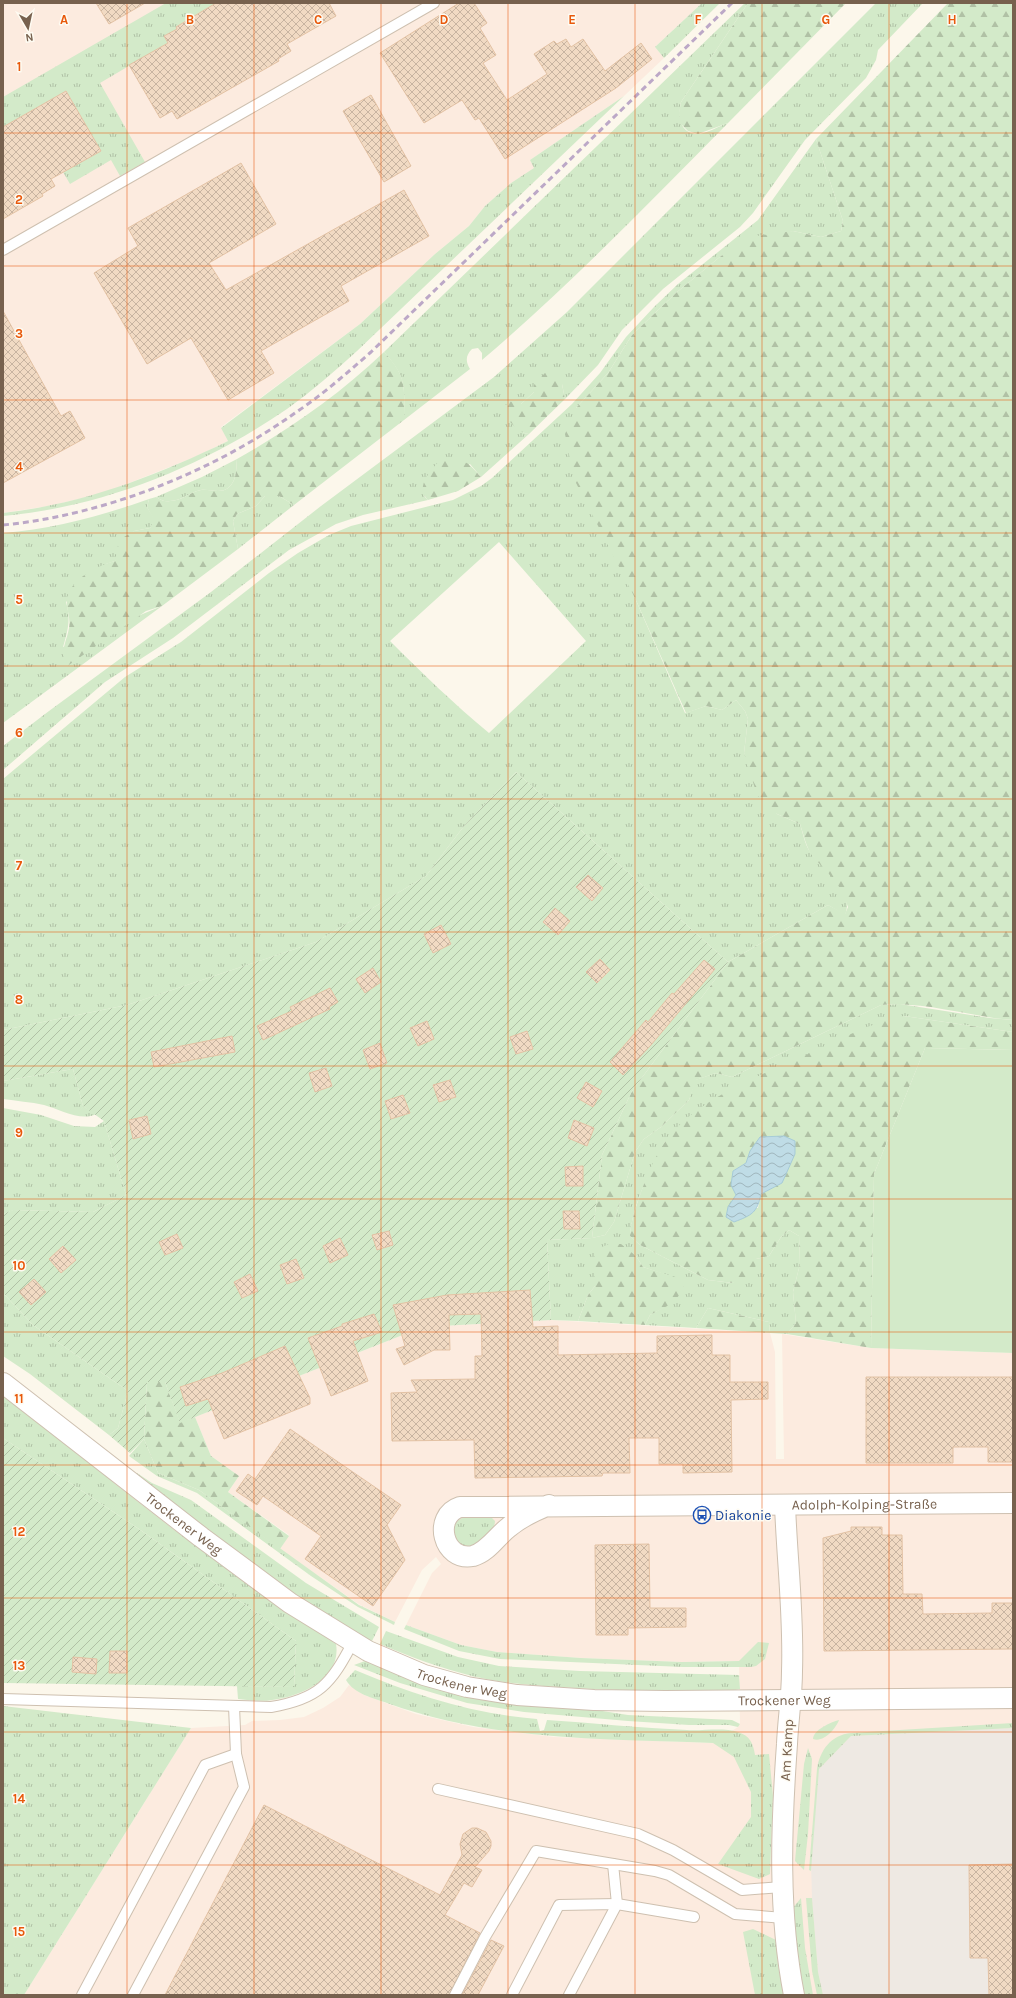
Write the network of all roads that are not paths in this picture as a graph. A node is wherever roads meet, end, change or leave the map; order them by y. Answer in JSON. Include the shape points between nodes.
{"nodes":[{"id":1,"x":434,"y":3,"type":"edge"},
{"id":2,"x":3,"y":250,"type":"edge"},
{"id":3,"x":3,"y":1382,"type":"edge"},
{"id":4,"x":1013,"y":1503,"type":"edge"},
{"id":5,"x":785,"y":1504,"type":"junction"},
{"id":6,"x":549,"y":1505,"type":"junction"},
{"id":7,"x":353,"y":1642,"type":"junction"},
{"id":8,"x":1013,"y":1698,"type":"edge"},
{"id":9,"x":3,"y":1699,"type":"edge"},
{"id":10,"x":790,"y":1700,"type":"junction"},
{"id":11,"x":234,"y":1706,"type":"junction"},
{"id":12,"x":236,"y":1754,"type":"junction"},
{"id":13,"x":438,"y":1789,"type":"dead end"},
{"id":14,"x":613,"y":1864,"type":"junction"},
{"id":15,"x":782,"y":1887,"type":"junction"},
{"id":16,"x":617,"y":1904,"type":"junction"},
{"id":17,"x":694,"y":1917,"type":"dead end"},
{"id":18,"x":784,"y":1918,"type":"junction"},
{"id":19,"x":82,"y":1995,"type":"edge"},
{"id":20,"x":133,"y":1995,"type":"edge"},
{"id":21,"x":455,"y":1995,"type":"edge"},
{"id":22,"x":512,"y":1995,"type":"edge"},
{"id":23,"x":569,"y":1995,"type":"edge"},
{"id":24,"x":794,"y":1995,"type":"edge"}],
"edges":[{"from":1,"to":2,"type":"lane"},
{"from":3,"to":7,"type":"street","name":"Trockener Weg","via":[[214,1547],[290,1603]]},
{"from":4,"to":5,"type":"street","name":"Adolph-Kolping-Straße"},
{"from":5,"to":6,"type":"street","name":"Adolph-Kolping-Straße"},
{"from":5,"to":10,"type":"street","name":"Am Kamp","via":[[791,1595]]},
{"from":6,"to":6,"type":"street","name":"Adolph-Kolping-Straße","via":[[460,1507],[450,1512],[447,1517],[445,1536],[454,1553],[472,1556],[485,1550],[507,1528],[525,1515]]},
{"from":7,"to":10,"type":"street","name":"Trockener Weg","via":[[424,1675],[467,1687],[517,1695],[665,1701]]},
{"from":7,"to":11,"type":"lane","via":[[335,1674],[326,1685],[309,1697],[271,1707]]},
{"from":8,"to":10,"type":"street","name":"Trockener Weg"},
{"from":9,"to":11,"type":"lane"},
{"from":10,"to":15,"type":"street","name":"Am Kamp"},
{"from":11,"to":12,"type":"lane"},
{"from":12,"to":19,"type":"lane","via":[[205,1765]]},
{"from":12,"to":20,"type":"lane","via":[[244,1787]]},
{"from":13,"to":15,"type":"lane","via":[[638,1834],[673,1850],[742,1890]]},
{"from":14,"to":16,"type":"lane"},
{"from":14,"to":18,"type":"lane","via":[[669,1875],[735,1914]]},
{"from":14,"to":21,"type":"lane","via":[[536,1851]]},
{"from":15,"to":18,"type":"street","name":"Am Kamp"},
{"from":16,"to":17,"type":"lane"},
{"from":16,"to":22,"type":"lane","via":[[559,1905]]},
{"from":16,"to":23,"type":"lane"},
{"from":18,"to":24,"type":"street","name":"Am Kamp"}]}
